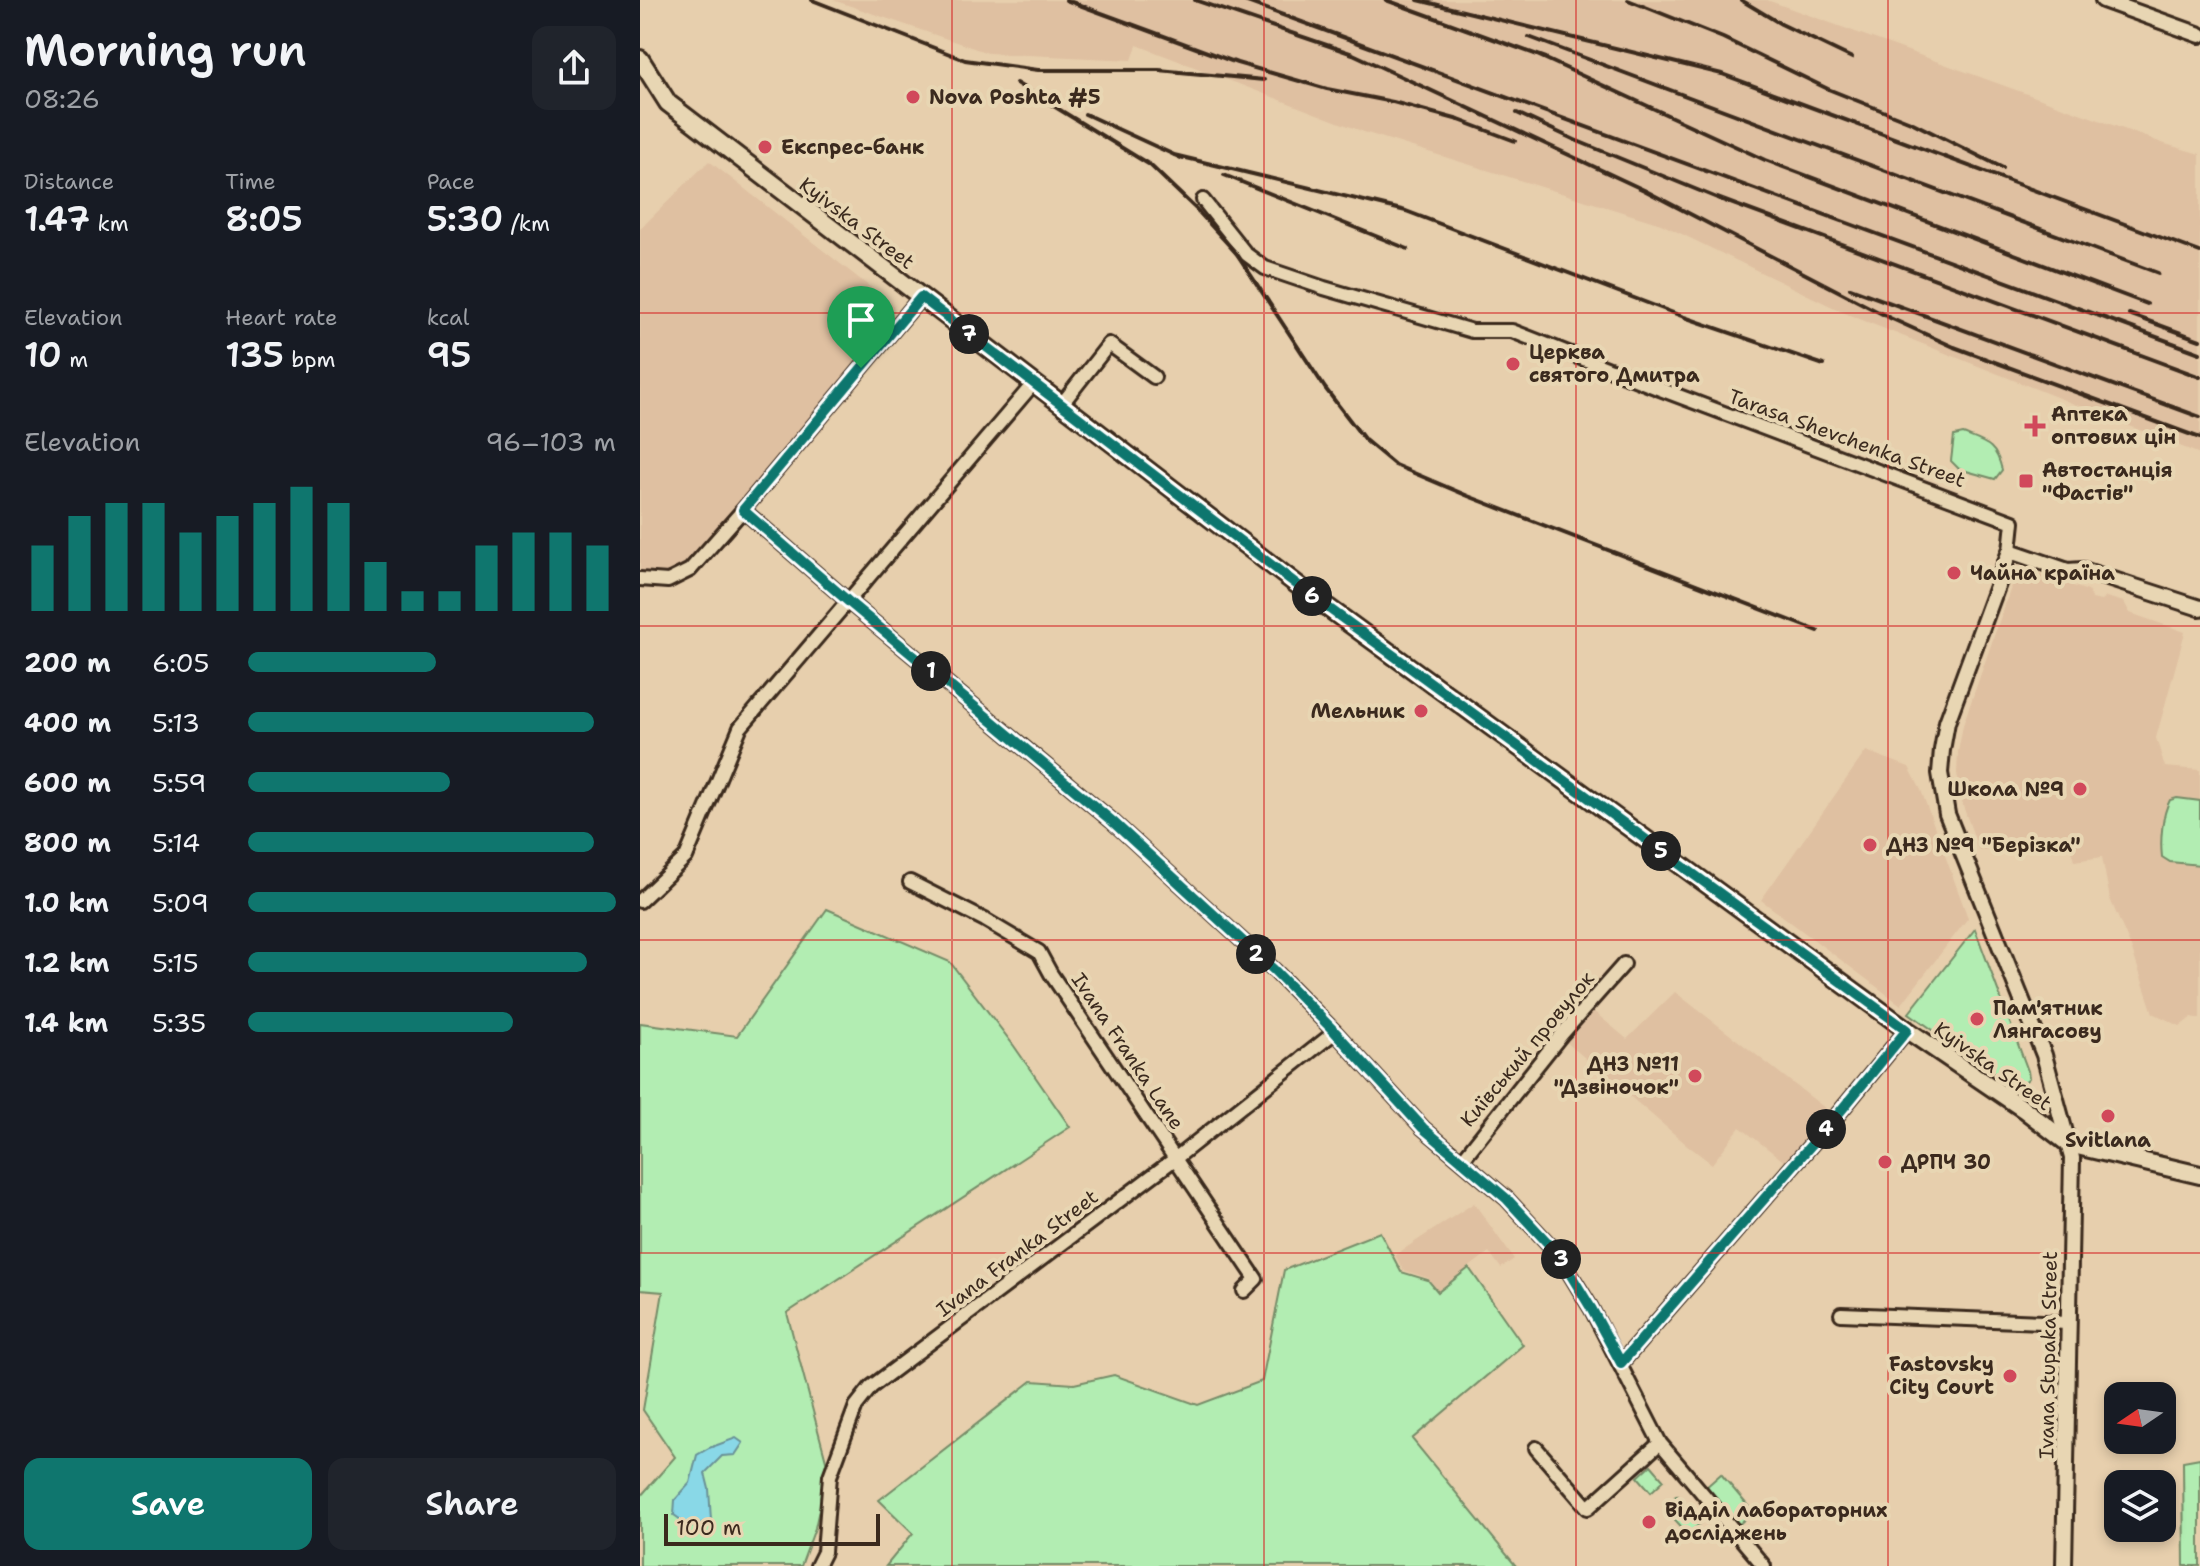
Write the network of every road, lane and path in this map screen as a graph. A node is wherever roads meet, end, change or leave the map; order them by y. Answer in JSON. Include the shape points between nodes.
{"nodes":[{"id":1,"x":2103,"y":0,"type":"edge"},
{"id":2,"x":2200,"y":35,"type":"edge"},
{"id":3,"x":640,"y":59,"type":"edge"},
{"id":4,"x":1203,"y":200,"type":"dead end"},
{"id":5,"x":921,"y":297,"type":"junction"},
{"id":6,"x":1154,"y":377,"type":"dead end"},
{"id":7,"x":1033,"y":384,"type":"junction"},
{"id":8,"x":1061,"y":405,"type":"junction"},
{"id":9,"x":743,"y":510,"type":"junction"},
{"id":10,"x":2010,"y":551,"type":"junction"},
{"id":11,"x":640,"y":579,"type":"edge"},
{"id":12,"x":849,"y":602,"type":"junction"},
{"id":13,"x":2200,"y":608,"type":"edge"},
{"id":14,"x":910,"y":882,"type":"dead end"},
{"id":15,"x":640,"y":901,"type":"edge"},
{"id":16,"x":1624,"y":964,"type":"dead end"},
{"id":17,"x":1907,"y":1030,"type":"junction"},
{"id":18,"x":1335,"y":1032,"type":"junction"},
{"id":19,"x":2069,"y":1144,"type":"junction"},
{"id":20,"x":1176,"y":1158,"type":"junction"},
{"id":21,"x":1462,"y":1160,"type":"junction"},
{"id":22,"x":2200,"y":1175,"type":"edge"},
{"id":23,"x":1244,"y":1291,"type":"dead end"},
{"id":24,"x":1841,"y":1314,"type":"dead end"},
{"id":25,"x":2069,"y":1323,"type":"junction"},
{"id":26,"x":1621,"y":1363,"type":"junction"},
{"id":27,"x":1660,"y":1443,"type":"junction"},
{"id":28,"x":1536,"y":1448,"type":"dead end"},
{"id":29,"x":817,"y":1566,"type":"edge"},
{"id":30,"x":1764,"y":1566,"type":"edge"},
{"id":31,"x":2064,"y":1566,"type":"edge"}],
"edges":[{"from":1,"to":2,"type":"street"},
{"from":3,"to":5,"type":"main road","name":"Kyivska Street","via":[[668,103]]},
{"from":4,"to":10,"type":"street","name":"Tarasa Shevchenka Street","via":[[1246,254],[1265,268],[1472,331],[1512,331],[2013,522]]},
{"from":5,"to":7,"type":"main road","name":"Kyivska Street"},
{"from":5,"to":9,"type":"street"},
{"from":6,"to":8,"type":"street","via":[[1109,344]]},
{"from":7,"to":8,"type":"main road","name":"Kyivska Street"},
{"from":7,"to":12,"type":"street"},
{"from":8,"to":17,"type":"main road","name":"Kyivska Street","via":[[1312,596]]},
{"from":9,"to":11,"type":"street","via":[[690,570],[668,581]]},
{"from":9,"to":12,"type":"street"},
{"from":10,"to":13,"type":"street"},
{"from":10,"to":19,"type":"street","name":"Ivana Stupaka Street","via":[[1947,722],[1940,773],[1947,814],[2044,1055]]},
{"from":12,"to":15,"type":"street","via":[[740,728],[686,857]]},
{"from":12,"to":18,"type":"street","via":[[1112,821]]},
{"from":14,"to":20,"type":"street","name":"Ivana Franka Lane","via":[[1039,952]]},
{"from":16,"to":21,"type":"street","name":"Київський провулок"},
{"from":17,"to":19,"type":"main road","name":"Kyivska Street"},
{"from":17,"to":26,"type":"street"},
{"from":18,"to":20,"type":"street","name":"Ivana Franka Street"},
{"from":18,"to":21,"type":"street","via":[[1423,1128]]},
{"from":19,"to":22,"type":"main road"},
{"from":19,"to":25,"type":"street","name":"Ivana Stupaka Street"},
{"from":20,"to":23,"type":"street","name":"Ivana Franka Lane","via":[[1256,1279]]},
{"from":20,"to":29,"type":"street","name":"Ivana Franka Street","via":[[871,1387],[856,1406],[830,1476],[824,1552]]},
{"from":21,"to":26,"type":"street","via":[[1558,1254]]},
{"from":24,"to":25,"type":"street"},
{"from":25,"to":31,"type":"street","name":"Ivana Stupaka Street"},
{"from":26,"to":27,"type":"street"},
{"from":27,"to":28,"type":"street","via":[[1588,1508]]},
{"from":27,"to":30,"type":"street"}]}
